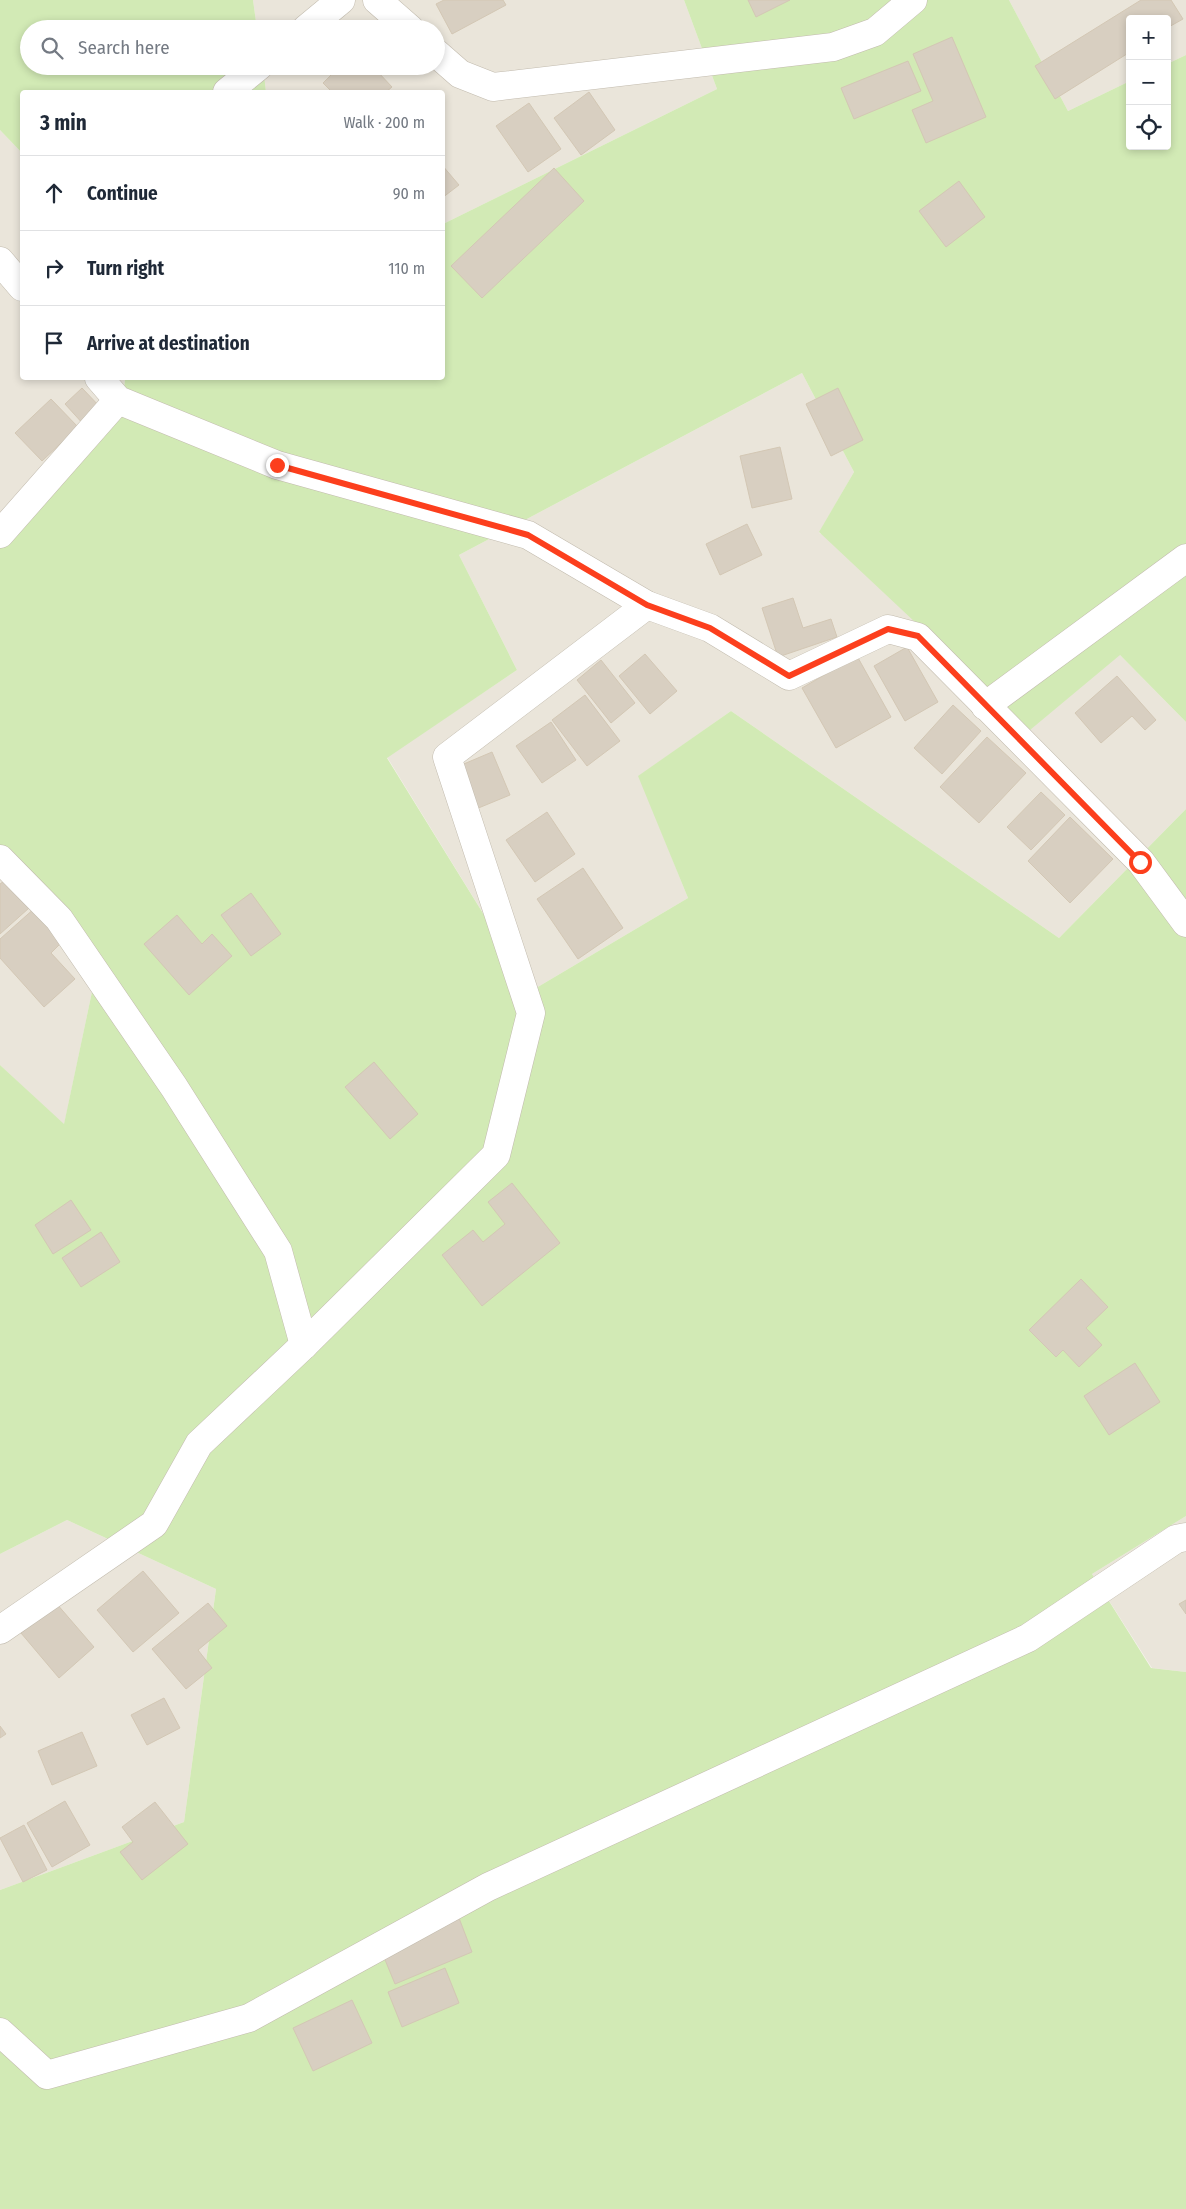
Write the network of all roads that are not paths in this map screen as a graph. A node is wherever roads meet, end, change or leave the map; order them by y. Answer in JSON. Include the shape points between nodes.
{"nodes":[{"id":1,"x":342,"y":0,"type":"edge"},
{"id":2,"x":377,"y":0,"type":"edge"},
{"id":3,"x":913,"y":0,"type":"edge"},
{"id":4,"x":317,"y":20,"type":"edge"},
{"id":5,"x":400,"y":20,"type":"edge"},
{"id":6,"x":445,"y":61,"type":"edge"},
{"id":7,"x":248,"y":75,"type":"edge"},
{"id":8,"x":229,"y":90,"type":"edge"},
{"id":9,"x":101,"y":380,"type":"edge"},
{"id":10,"x":118,"y":400,"type":"junction"},
{"id":11,"x":0,"y":534,"type":"edge"},
{"id":12,"x":1186,"y":558,"type":"edge"},
{"id":13,"x":647,"y":605,"type":"junction"},
{"id":14,"x":985,"y":706,"type":"junction"},
{"id":15,"x":0,"y":859,"type":"edge"},
{"id":16,"x":1186,"y":922,"type":"edge"},
{"id":17,"x":304,"y":1345,"type":"junction"},
{"id":18,"x":1186,"y":1537,"type":"edge"},
{"id":19,"x":0,"y":1630,"type":"edge"},
{"id":20,"x":0,"y":2032,"type":"edge"}],
"edges":[{"from":1,"to":4,"type":"street"},
{"from":2,"to":5,"type":"street"},
{"from":3,"to":6,"type":"street","via":[[875,32],[833,47],[492,87],[460,74]]},
{"from":7,"to":8,"type":"street"},
{"from":9,"to":10,"type":"street"},
{"from":10,"to":11,"type":"street"},
{"from":10,"to":13,"type":"street","via":[[277,465],[528,535]]},
{"from":12,"to":14,"type":"street"},
{"from":13,"to":14,"type":"street","via":[[710,628],[789,676],[888,629],[918,636]]},
{"from":13,"to":17,"type":"street","via":[[447,756],[531,1013],[529,1022],[496,1155]]},
{"from":14,"to":16,"type":"street","via":[[1140,862]]},
{"from":15,"to":17,"type":"street","via":[[59,919],[174,1087],[273,1243]]},
{"from":17,"to":19,"type":"street","via":[[199,1444],[154,1524]]},
{"from":18,"to":20,"type":"street","via":[[1176,1539],[1028,1638],[488,1887],[249,2018],[47,2075]]}]}
